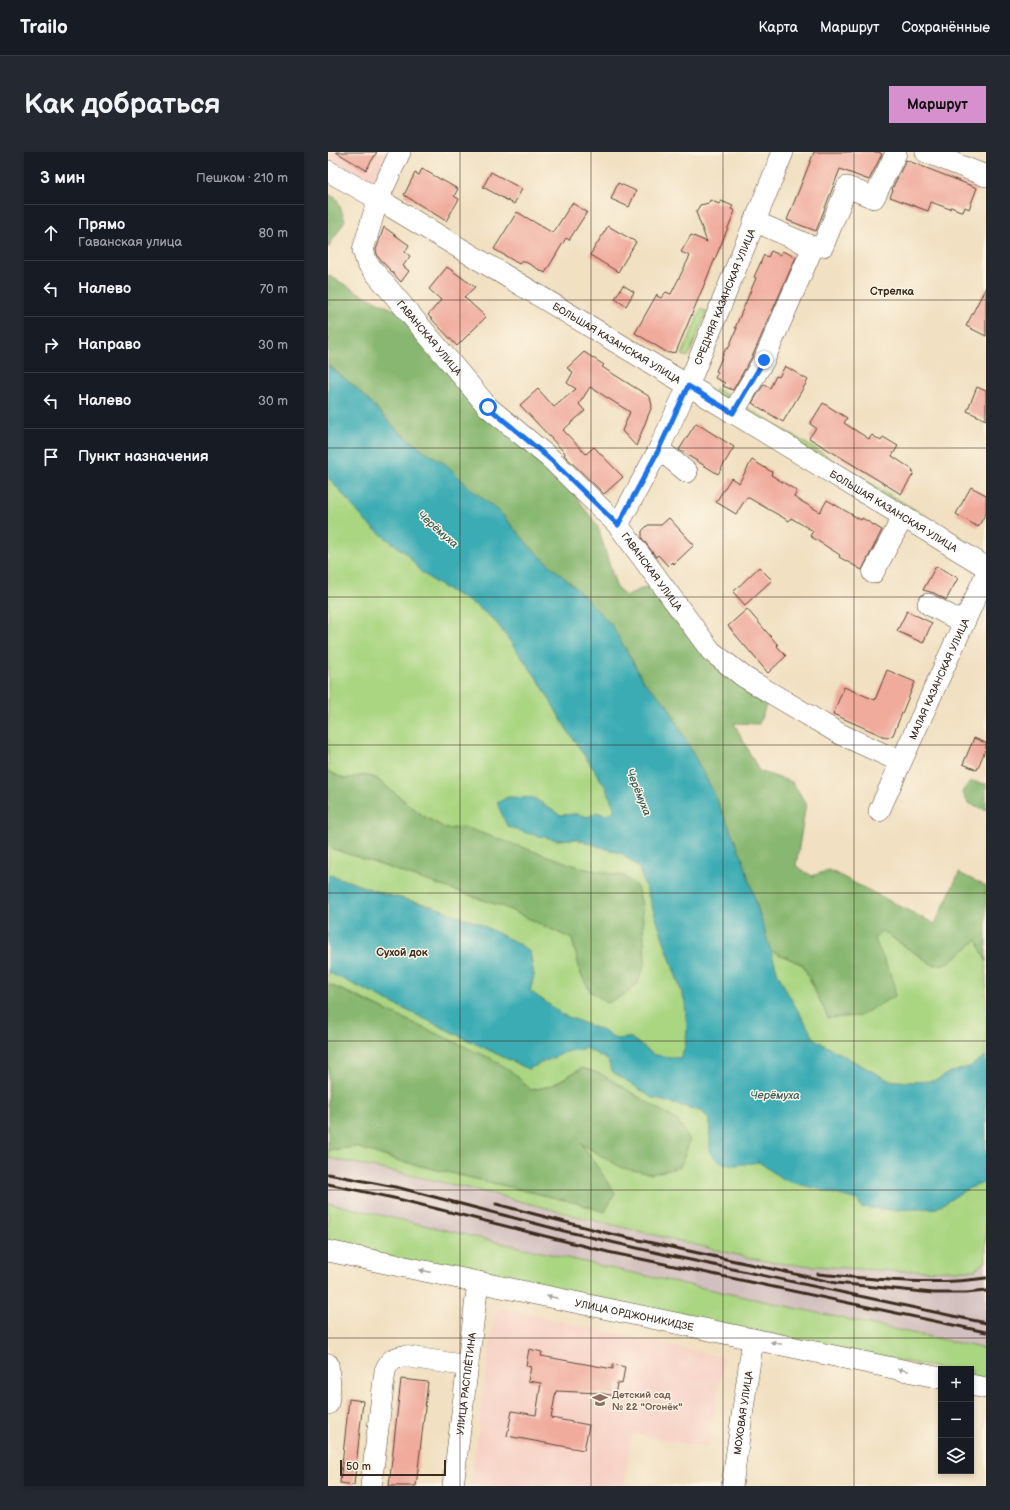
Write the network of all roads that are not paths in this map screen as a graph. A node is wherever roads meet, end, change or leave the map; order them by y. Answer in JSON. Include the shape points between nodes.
{"nodes":[{"id":1,"x":400,"y":152,"type":"edge"},
{"id":2,"x":783,"y":152,"type":"edge"},
{"id":3,"x":926,"y":152,"type":"edge"},
{"id":4,"x":896,"y":153,"type":"edge"},
{"id":5,"x":328,"y":171,"type":"edge"},
{"id":6,"x":986,"y":176,"type":"edge"},
{"id":7,"x":378,"y":199,"type":"junction"},
{"id":8,"x":754,"y":222,"type":"junction"},
{"id":9,"x":813,"y":247,"type":"junction"},
{"id":10,"x":688,"y":386,"type":"junction"},
{"id":11,"x":733,"y":413,"type":"junction"},
{"id":12,"x":659,"y":449,"type":"junction"},
{"id":13,"x":687,"y":472,"type":"dead end"},
{"id":14,"x":903,"y":517,"type":"junction"},
{"id":15,"x":618,"y":525,"type":"junction"},
{"id":16,"x":986,"y":567,"type":"edge"},
{"id":17,"x":873,"y":573,"type":"dead end"},
{"id":18,"x":986,"y":574,"type":"edge"},
{"id":19,"x":928,"y":604,"type":"dead end"},
{"id":20,"x":964,"y":622,"type":"junction"},
{"id":21,"x":901,"y":762,"type":"junction"},
{"id":22,"x":879,"y":811,"type":"dead end"},
{"id":23,"x":328,"y":1251,"type":"edge"},
{"id":24,"x":478,"y":1282,"type":"junction"},
{"id":25,"x":753,"y":1338,"type":"junction"},
{"id":26,"x":328,"y":1364,"type":"edge"},
{"id":27,"x":468,"y":1366,"type":"junction"},
{"id":28,"x":938,"y":1377,"type":"edge"},
{"id":29,"x":974,"y":1386,"type":"edge"},
{"id":30,"x":986,"y":1388,"type":"edge"},
{"id":31,"x":328,"y":1404,"type":"edge"},
{"id":32,"x":371,"y":1486,"type":"edge"},
{"id":33,"x":453,"y":1486,"type":"edge"},
{"id":34,"x":732,"y":1486,"type":"edge"}],
"edges":[{"from":1,"to":7,"type":"street","name":"ГАВАНСКАЯ УЛИЦА"},
{"from":2,"to":8,"type":"street","name":"СРЕДНЯЯ КАЗАНСКАЯ УЛИЦА"},
{"from":3,"to":6,"type":"street"},
{"from":4,"to":9,"type":"street","via":[[874,198],[847,187],[823,246]]},
{"from":5,"to":7,"type":"street","name":"БОЛЬШАЯ КАЗАНСКАЯ УЛИЦА"},
{"from":7,"to":10,"type":"street","name":"БОЛЬШАЯ КАЗАНСКАЯ УЛИЦА"},
{"from":7,"to":15,"type":"street","name":"ГАВАНСКАЯ УЛИЦА","via":[[363,250],[367,263],[488,407],[551,460]]},
{"from":8,"to":9,"type":"street"},
{"from":8,"to":10,"type":"street","name":"СРЕДНЯЯ КАЗАНСКАЯ УЛИЦА"},
{"from":9,"to":11,"type":"street","via":[[764,360]]},
{"from":10,"to":11,"type":"street","name":"БОЛЬШАЯ КАЗАНСКАЯ УЛИЦА"},
{"from":10,"to":12,"type":"street","name":"СРЕДНЯЯ КАЗАНСКАЯ УЛИЦА"},
{"from":11,"to":14,"type":"street","name":"БОЛЬШАЯ КАЗАНСКАЯ УЛИЦА"},
{"from":12,"to":13,"type":"street"},
{"from":12,"to":15,"type":"street","name":"СРЕДНЯЯ КАЗАНСКАЯ УЛИЦА"},
{"from":14,"to":16,"type":"street","name":"БОЛЬШАЯ КАЗАНСКАЯ УЛИЦА"},
{"from":14,"to":17,"type":"street"},
{"from":15,"to":21,"type":"street","name":"ГАВАНСКАЯ УЛИЦА","via":[[711,650],[744,677],[840,734]]},
{"from":18,"to":20,"type":"street","name":"МАЛАЯ КАЗАНСКАЯ УЛИЦА"},
{"from":19,"to":20,"type":"street"},
{"from":20,"to":21,"type":"street","name":"МАЛАЯ КАЗАНСКАЯ УЛИЦА"},
{"from":21,"to":22,"type":"street","name":"МАЛАЯ КАЗАНСКАЯ УЛИЦА"},
{"from":24,"to":23,"type":"street","name":"УЛИЦА ОРДЖОНИКИДЗЕ","one_way":true},
{"from":25,"to":24,"type":"street","name":"УЛИЦА ОРДЖОНИКИДЗЕ","one_way":true},
{"from":24,"to":27,"type":"street","name":"УЛИЦА РАСПЛЁТИНА"},
{"from":28,"to":25,"type":"street","name":"УЛИЦА ОРДЖОНИКИДЗЕ","one_way":true},
{"from":25,"to":34,"type":"street","name":"МОХОВАЯ УЛИЦА"},
{"from":26,"to":31,"type":"street"},
{"from":27,"to":32,"type":"street","via":[[403,1356],[388,1363]]},
{"from":27,"to":33,"type":"street","name":"УЛИЦА РАСПЛЁТИНА"},
{"from":29,"to":30,"type":"street"}]}
